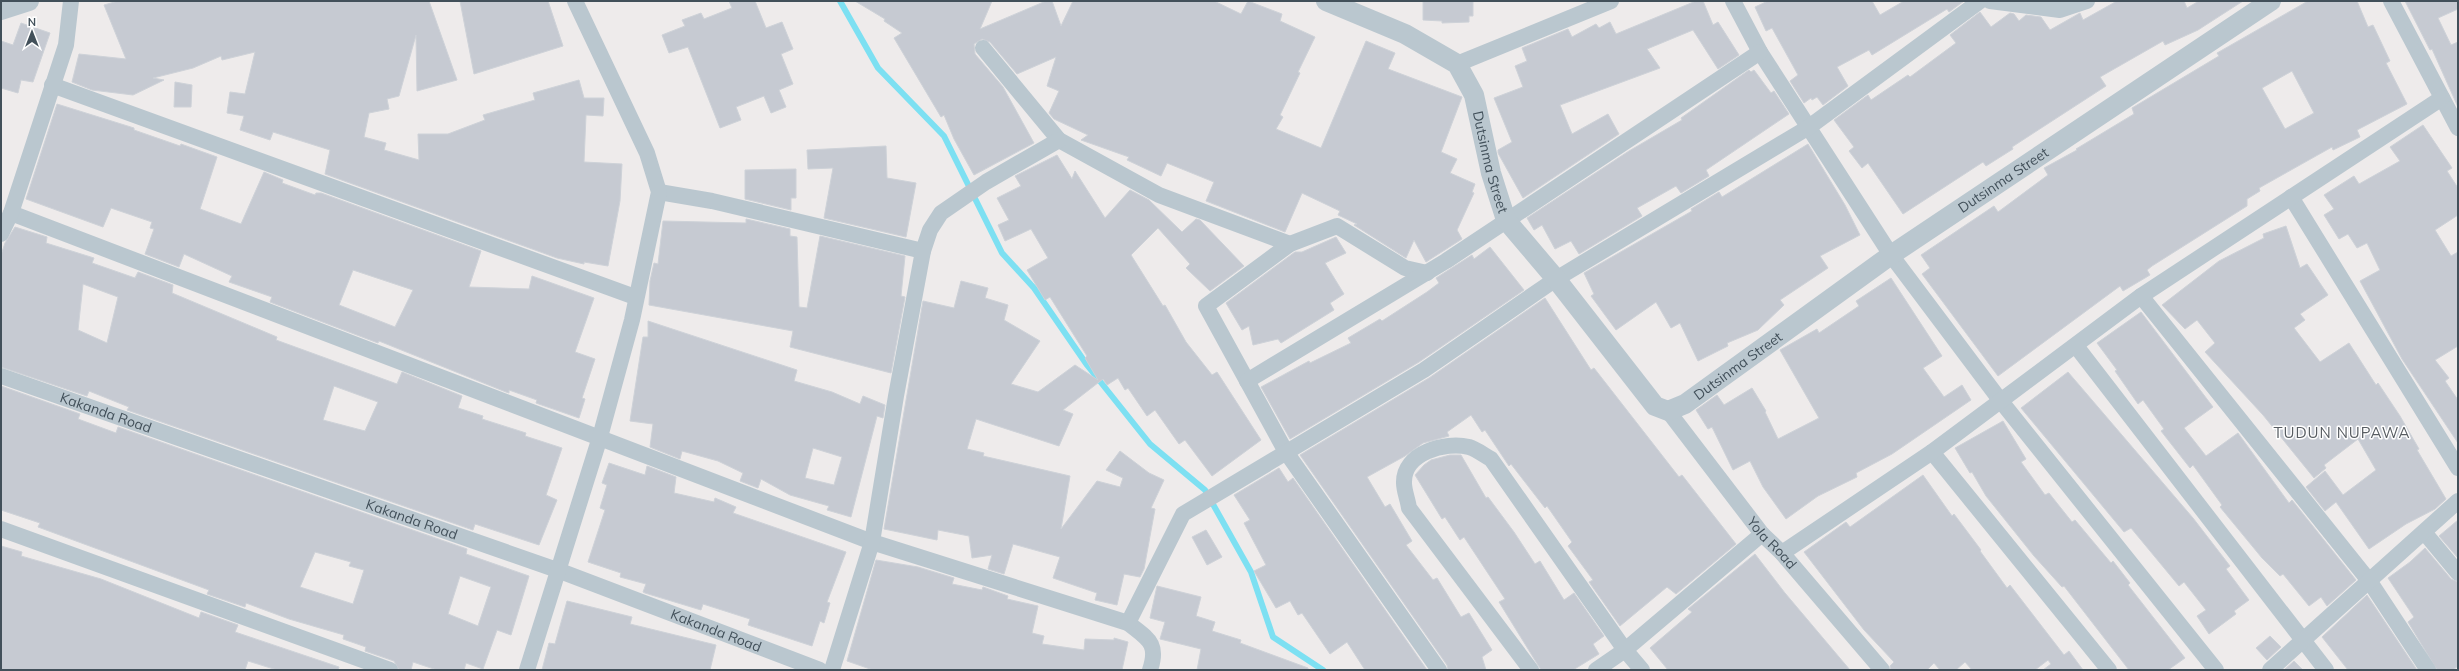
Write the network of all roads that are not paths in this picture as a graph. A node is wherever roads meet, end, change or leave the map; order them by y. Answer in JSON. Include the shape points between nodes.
{"nodes":[{"id":1,"x":29,"y":1,"type":"edge"},
{"id":2,"x":71,"y":1,"type":"edge"},
{"id":3,"x":575,"y":1,"type":"edge"},
{"id":4,"x":1326,"y":1,"type":"edge"},
{"id":5,"x":1611,"y":1,"type":"edge"},
{"id":6,"x":1733,"y":1,"type":"edge"},
{"id":7,"x":1980,"y":1,"type":"edge"},
{"id":8,"x":1990,"y":1,"type":"edge"},
{"id":9,"x":2087,"y":1,"type":"edge"},
{"id":10,"x":2271,"y":1,"type":"edge"},
{"id":11,"x":2391,"y":1,"type":"edge"},
{"id":12,"x":1,"y":10,"type":"edge"},
{"id":13,"x":983,"y":48,"type":"dead end"},
{"id":14,"x":1760,"y":52,"type":"junction"},
{"id":15,"x":1457,"y":64,"type":"junction"},
{"id":16,"x":52,"y":85,"type":"junction"},
{"id":17,"x":2442,"y":98,"type":"junction"},
{"id":18,"x":1809,"y":127,"type":"junction"},
{"id":19,"x":2458,"y":128,"type":"edge"},
{"id":20,"x":1059,"y":140,"type":"junction"},
{"id":21,"x":659,"y":192,"type":"junction"},
{"id":22,"x":2291,"y":197,"type":"junction"},
{"id":23,"x":11,"y":212,"type":"junction"},
{"id":24,"x":1506,"y":220,"type":"junction"},
{"id":25,"x":1,"y":234,"type":"edge"},
{"id":26,"x":1290,"y":244,"type":"junction"},
{"id":27,"x":923,"y":251,"type":"junction"},
{"id":28,"x":1891,"y":256,"type":"junction"},
{"id":29,"x":1427,"y":273,"type":"junction"},
{"id":30,"x":1556,"y":279,"type":"junction"},
{"id":31,"x":2141,"y":296,"type":"junction"},
{"id":32,"x":635,"y":297,"type":"junction"},
{"id":33,"x":2076,"y":346,"type":"junction"},
{"id":34,"x":1,"y":376,"type":"edge"},
{"id":35,"x":1247,"y":381,"type":"junction"},
{"id":36,"x":2000,"y":400,"type":"junction"},
{"id":37,"x":1668,"y":411,"type":"junction"},
{"id":38,"x":600,"y":437,"type":"junction"},
{"id":39,"x":1286,"y":452,"type":"junction"},
{"id":40,"x":1932,"y":452,"type":"junction"},
{"id":41,"x":2458,"y":468,"type":"edge"},
{"id":42,"x":2458,"y":501,"type":"edge"},
{"id":43,"x":1,"y":529,"type":"edge"},
{"id":44,"x":2424,"y":532,"type":"junction"},
{"id":45,"x":1762,"y":534,"type":"junction"},
{"id":46,"x":872,"y":542,"type":"junction"},
{"id":47,"x":1782,"y":554,"type":"junction"},
{"id":48,"x":560,"y":571,"type":"junction"},
{"id":49,"x":2458,"y":573,"type":"edge"},
{"id":50,"x":2370,"y":582,"type":"junction"},
{"id":51,"x":1128,"y":623,"type":"junction"},
{"id":52,"x":2305,"y":639,"type":"junction"},
{"id":53,"x":1625,"y":650,"type":"junction"},
{"id":54,"x":390,"y":670,"type":"edge"},
{"id":55,"x":527,"y":670,"type":"edge"},
{"id":56,"x":820,"y":670,"type":"edge"},
{"id":57,"x":832,"y":670,"type":"edge"},
{"id":58,"x":1150,"y":670,"type":"edge"},
{"id":59,"x":1439,"y":670,"type":"edge"},
{"id":60,"x":1531,"y":670,"type":"edge"},
{"id":61,"x":1596,"y":670,"type":"edge"},
{"id":62,"x":1642,"y":670,"type":"edge"},
{"id":63,"x":1882,"y":670,"type":"edge"},
{"id":64,"x":2109,"y":670,"type":"edge"},
{"id":65,"x":2216,"y":670,"type":"edge"},
{"id":66,"x":2270,"y":670,"type":"edge"},
{"id":67,"x":2326,"y":670,"type":"edge"},
{"id":68,"x":2428,"y":670,"type":"edge"}],
"edges":[{"from":1,"to":12,"type":"street"},
{"from":2,"to":16,"type":"street","via":[[66,45]]},
{"from":3,"to":21,"type":"street","via":[[647,153]]},
{"from":4,"to":15,"type":"street","via":[[1405,34]]},
{"from":5,"to":15,"type":"street"},
{"from":6,"to":14,"type":"street"},
{"from":7,"to":18,"type":"street"},
{"from":8,"to":9,"type":"street","via":[[2060,10]]},
{"from":10,"to":28,"type":"street","name":"Dutsinma Street"},
{"from":11,"to":17,"type":"street"},
{"from":13,"to":20,"type":"street"},
{"from":14,"to":18,"type":"street"},
{"from":14,"to":24,"type":"street"},
{"from":15,"to":24,"type":"street","name":"Dutsinma Street","via":[[1474,95],[1491,173]]},
{"from":16,"to":23,"type":"street"},
{"from":16,"to":32,"type":"street"},
{"from":17,"to":19,"type":"street"},
{"from":17,"to":22,"type":"street"},
{"from":18,"to":28,"type":"street"},
{"from":18,"to":30,"type":"street"},
{"from":20,"to":26,"type":"street","via":[[1158,195]]},
{"from":20,"to":27,"type":"street","via":[[986,182],[941,212],[930,230]]},
{"from":21,"to":27,"type":"street","via":[[712,201]]},
{"from":21,"to":32,"type":"street"},
{"from":22,"to":31,"type":"street"},
{"from":22,"to":41,"type":"street"},
{"from":23,"to":25,"type":"street"},
{"from":23,"to":38,"type":"street"},
{"from":24,"to":29,"type":"street"},
{"from":24,"to":30,"type":"street","name":"Dutsinma Street"},
{"from":26,"to":29,"type":"street","via":[[1337,226],[1405,268]]},
{"from":26,"to":35,"type":"street","via":[[1206,306]]},
{"from":27,"to":46,"type":"street"},
{"from":28,"to":36,"type":"street"},
{"from":28,"to":37,"type":"street","name":"Dutsinma Street","via":[[1685,404]]},
{"from":29,"to":35,"type":"street"},
{"from":30,"to":37,"type":"street","name":"Dutsinma Street","via":[[1655,406]]},
{"from":30,"to":39,"type":"street","via":[[1424,370]]},
{"from":31,"to":33,"type":"street"},
{"from":31,"to":50,"type":"street"},
{"from":32,"to":38,"type":"street","via":[[632,320]]},
{"from":33,"to":36,"type":"street"},
{"from":33,"to":52,"type":"street"},
{"from":34,"to":48,"type":"street","name":"Kakanda Road"},
{"from":35,"to":39,"type":"street"},
{"from":36,"to":40,"type":"street"},
{"from":36,"to":65,"type":"street"},
{"from":37,"to":45,"type":"street","name":"Yola Road"},
{"from":38,"to":46,"type":"street"},
{"from":38,"to":48,"type":"street"},
{"from":39,"to":51,"type":"street","via":[[1183,514]]},
{"from":39,"to":59,"type":"street"},
{"from":40,"to":47,"type":"street"},
{"from":40,"to":64,"type":"street"},
{"from":42,"to":44,"type":"street"},
{"from":43,"to":54,"type":"street"},
{"from":44,"to":49,"type":"street"},
{"from":44,"to":50,"type":"street"},
{"from":45,"to":47,"type":"street","name":"Yola Road"},
{"from":45,"to":53,"type":"street"},
{"from":46,"to":51,"type":"street"},
{"from":46,"to":57,"type":"street"},
{"from":47,"to":63,"type":"street","name":"Yola Road"},
{"from":48,"to":55,"type":"street"},
{"from":48,"to":56,"type":"street","name":"Kakanda Road"},
{"from":50,"to":52,"type":"street"},
{"from":50,"to":68,"type":"street"},
{"from":51,"to":58,"type":"street","via":[[1151,641],[1154,657]]},
{"from":52,"to":66,"type":"street"},
{"from":52,"to":67,"type":"street"},
{"from":53,"to":60,"type":"street","via":[[1491,459],[1469,447],[1449,446],[1428,450],[1409,466],[1404,483],[1409,508]]},
{"from":53,"to":61,"type":"street"},
{"from":53,"to":62,"type":"street"}]}
